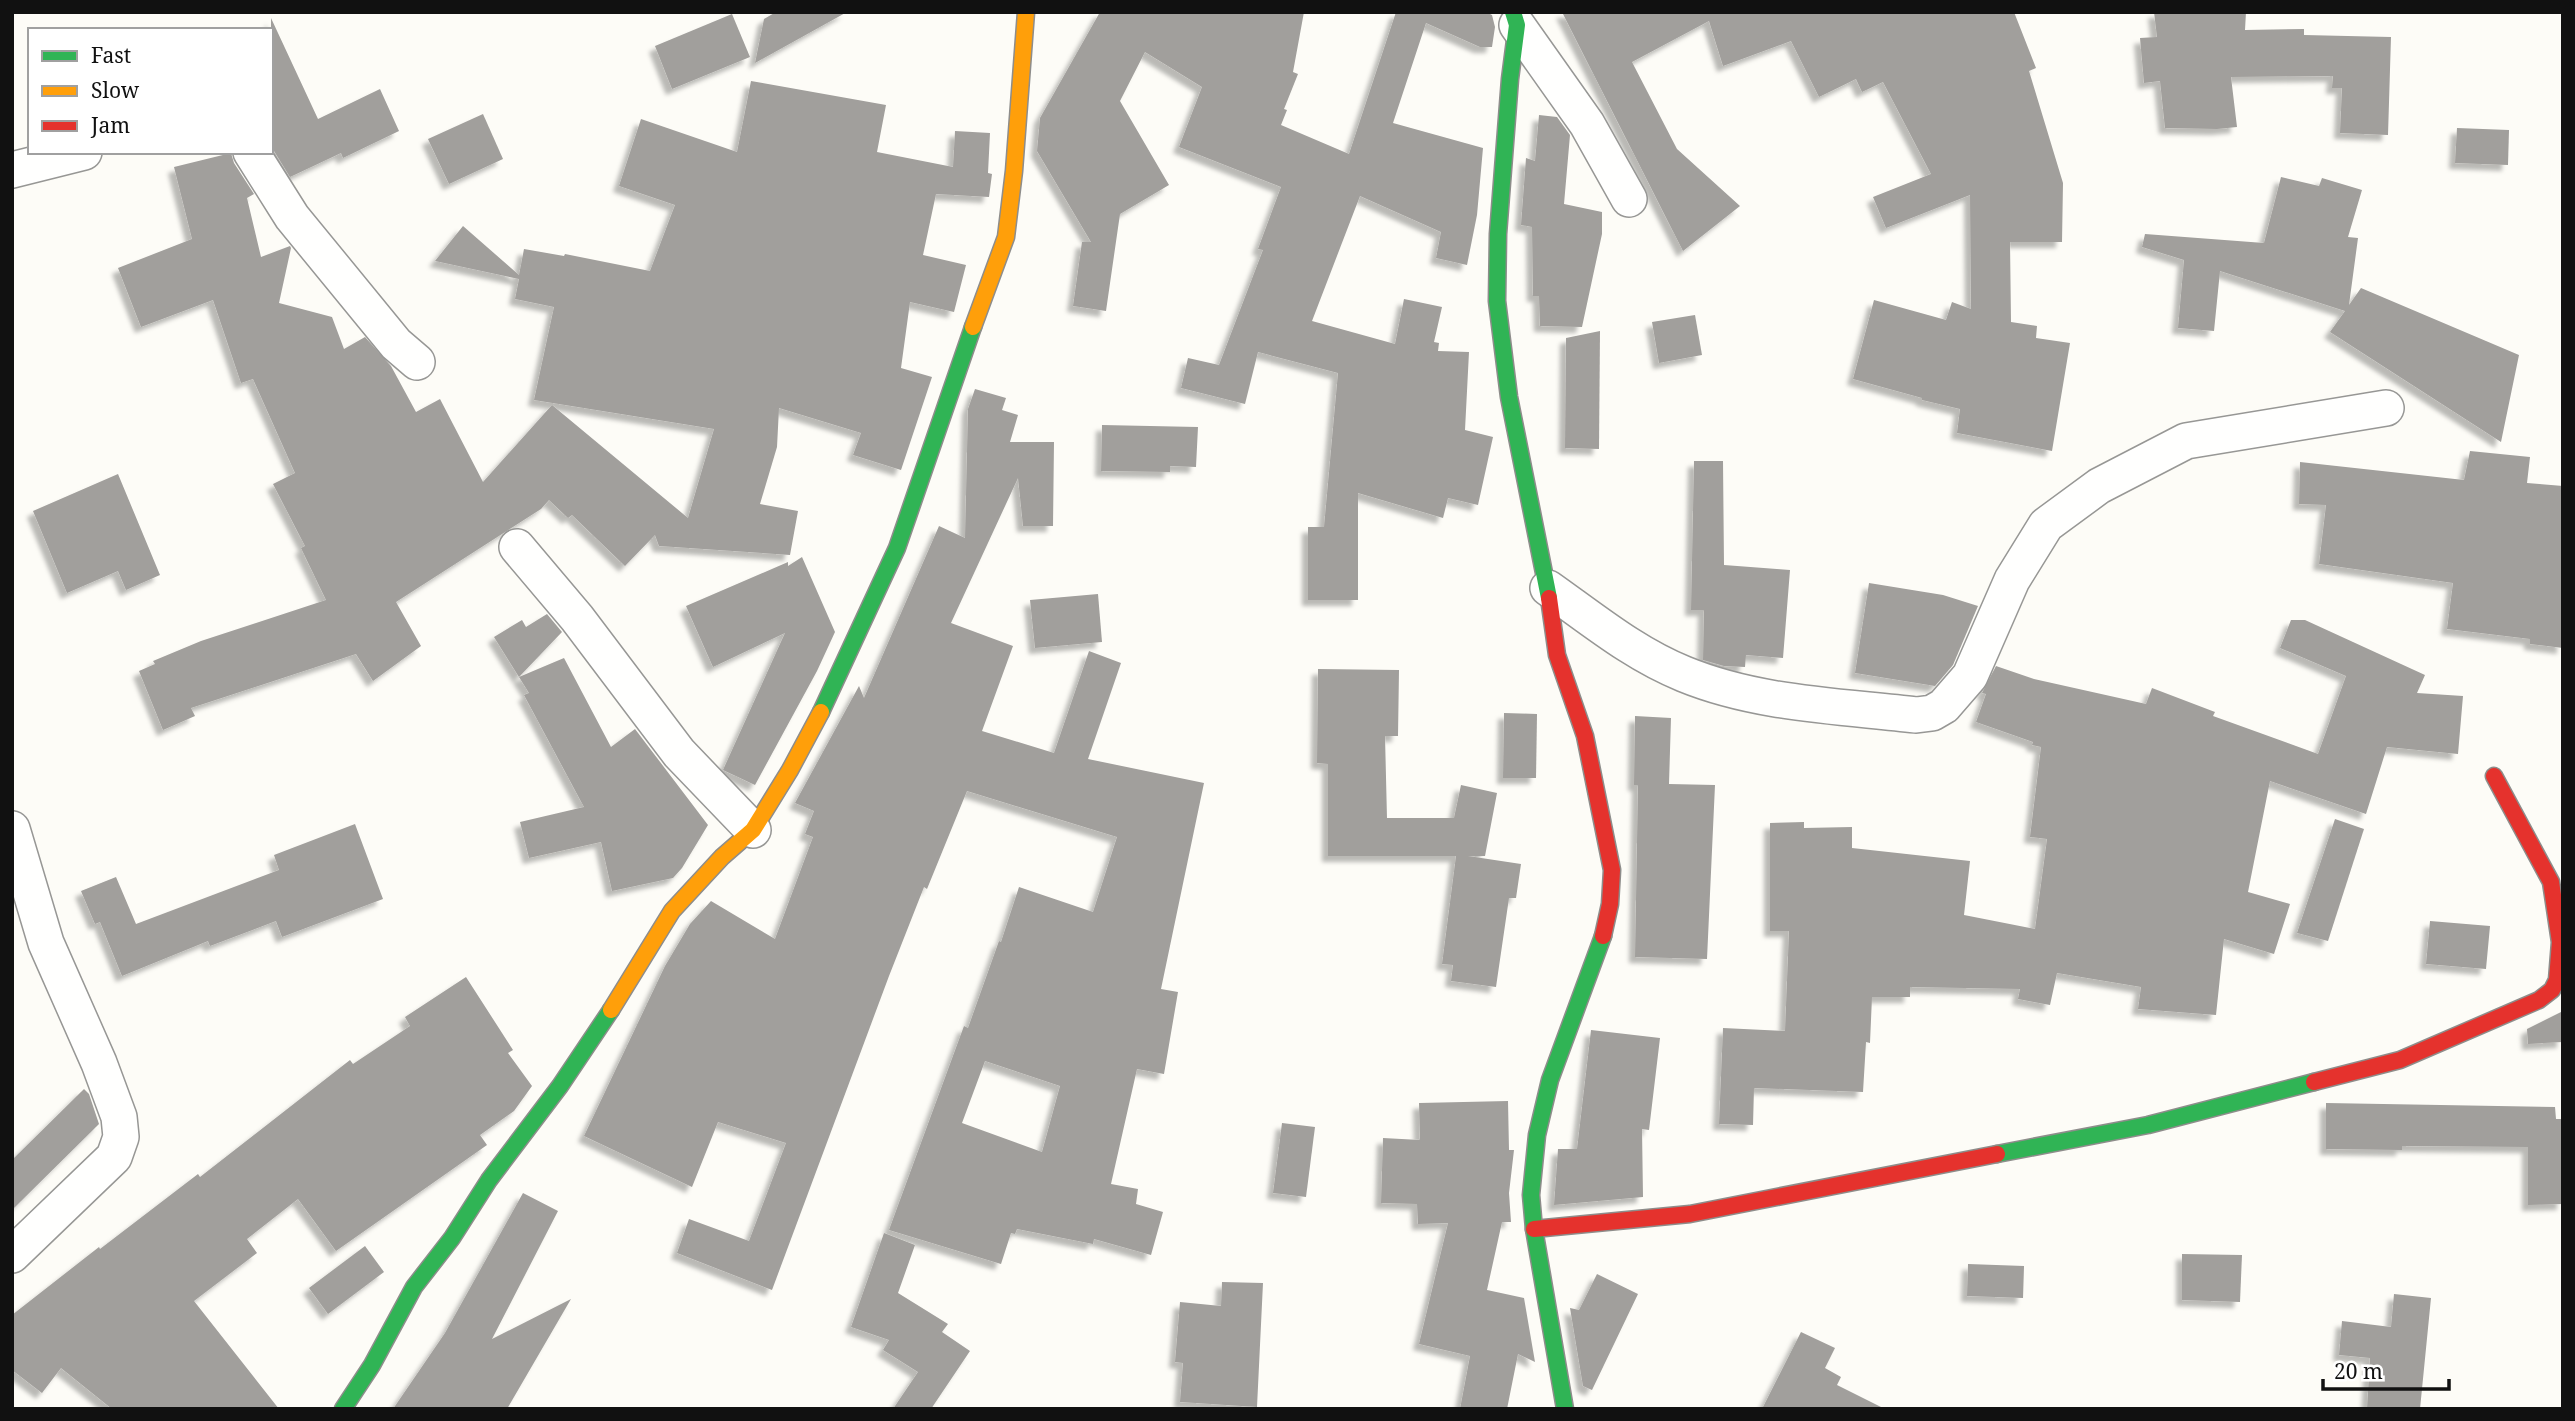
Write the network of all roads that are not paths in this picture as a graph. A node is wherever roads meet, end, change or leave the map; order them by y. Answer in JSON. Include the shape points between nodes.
{"nodes":[{"id":1,"x":1026,"y":12,"type":"edge"},
{"id":2,"x":1515,"y":18,"type":"edge"},
{"id":3,"x":76,"y":154,"type":"edge"},
{"id":4,"x":252,"y":154,"type":"edge"},
{"id":5,"x":12,"y":170,"type":"edge"},
{"id":6,"x":1629,"y":199,"type":"dead end"},
{"id":7,"x":417,"y":362,"type":"dead end"},
{"id":8,"x":2385,"y":408,"type":"dead end"},
{"id":9,"x":517,"y":547,"type":"dead end"},
{"id":10,"x":1548,"y":588,"type":"junction"},
{"id":11,"x":2494,"y":776,"type":"dead end"},
{"id":12,"x":12,"y":829,"type":"edge"},
{"id":13,"x":753,"y":830,"type":"junction"},
{"id":14,"x":2560,"y":983,"type":"edge"},
{"id":15,"x":1534,"y":1229,"type":"junction"},
{"id":16,"x":12,"y":1255,"type":"edge"},
{"id":17,"x":343,"y":1409,"type":"edge"},
{"id":18,"x":1564,"y":1409,"type":"edge"}],
"edges":[{"from":1,"to":13,"type":"street","via":[[1006,237],[897,548],[837,681]]},
{"from":2,"to":6,"type":"street","via":[[1587,124]]},
{"from":2,"to":10,"type":"street","via":[[1497,301],[1509,397]]},
{"from":3,"to":5,"type":"street"},
{"from":4,"to":7,"type":"street","via":[[292,217],[387,334]]},
{"from":8,"to":10,"type":"street","via":[[2186,441],[2099,486],[2046,525],[2012,580],[1970,676],[1932,713],[1916,715],[1737,692],[1683,674],[1634,649]]},
{"from":9,"to":13,"type":"street","via":[[679,753]]},
{"from":10,"to":15,"type":"street","via":[[1557,655],[1585,736],[1612,870],[1605,929],[1550,1080],[1536,1135],[1531,1195]]},
{"from":11,"to":14,"type":"street","via":[[2551,881],[2560,942]]},
{"from":12,"to":16,"type":"street","via":[[46,943],[99,1063],[119,1117],[121,1137],[114,1157]]},
{"from":13,"to":17,"type":"street","via":[[672,911],[612,1010],[414,1287]]},
{"from":14,"to":15,"type":"street","via":[[2539,1000],[2400,1060],[2148,1125],[1690,1214]]},
{"from":15,"to":18,"type":"street"}]}
